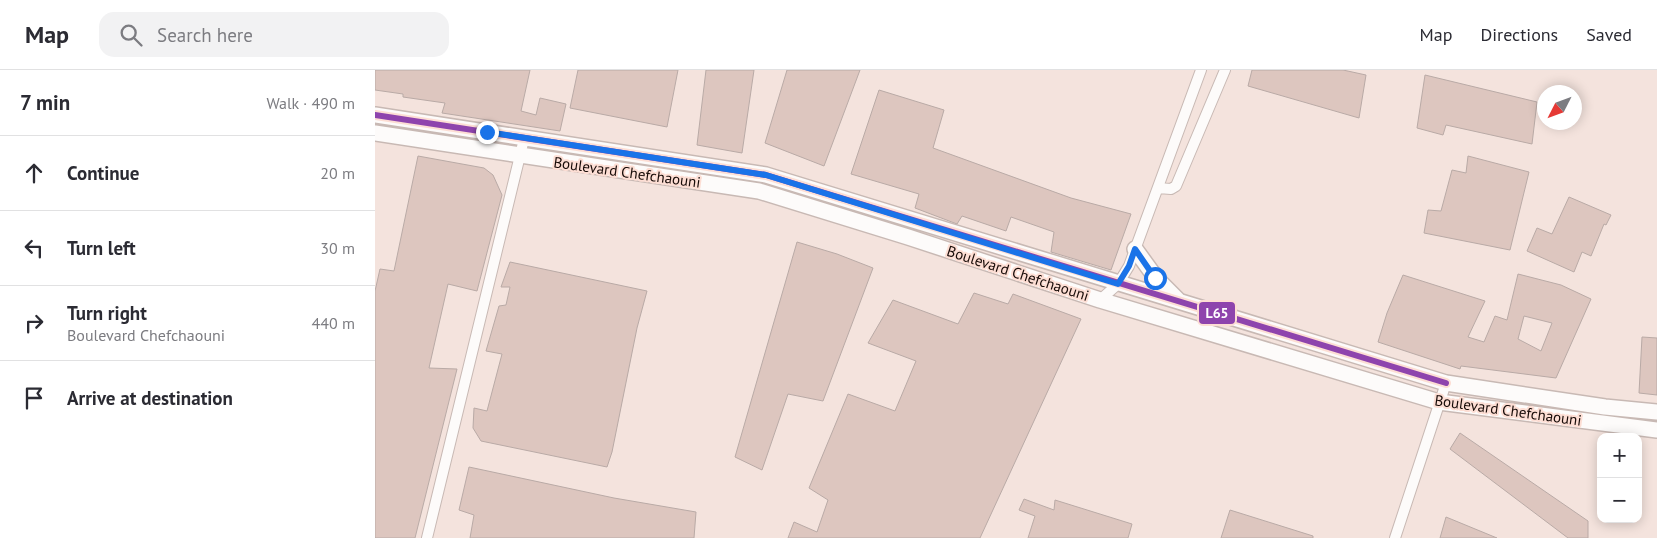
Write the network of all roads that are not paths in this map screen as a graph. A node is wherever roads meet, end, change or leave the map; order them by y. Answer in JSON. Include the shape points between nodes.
{"nodes":[{"id":1,"x":1201,"y":70,"type":"edge"},
{"id":2,"x":1225,"y":70,"type":"edge"},
{"id":3,"x":375,"y":115,"type":"edge"},
{"id":4,"x":375,"y":133,"type":"edge"},
{"id":5,"x":524,"y":138,"type":"junction"},
{"id":6,"x":521,"y":156,"type":"junction"},
{"id":7,"x":1158,"y":188,"type":"junction"},
{"id":8,"x":1135,"y":249,"type":"junction"},
{"id":9,"x":1118,"y":284,"type":"junction"},
{"id":10,"x":1100,"y":300,"type":"junction"},
{"id":11,"x":1181,"y":302,"type":"junction"},
{"id":12,"x":1285,"y":335,"type":"junction"},
{"id":13,"x":1280,"y":354,"type":"junction"},
{"id":14,"x":1446,"y":383,"type":"junction"},
{"id":15,"x":1439,"y":402,"type":"junction"},
{"id":16,"x":1657,"y":412,"type":"edge"},
{"id":17,"x":1657,"y":430,"type":"edge"},
{"id":18,"x":427,"y":538,"type":"edge"},
{"id":19,"x":1395,"y":538,"type":"edge"}],
"edges":[{"from":1,"to":7,"type":"street"},
{"from":2,"to":7,"type":"street","via":[[1175,186]]},
{"from":3,"to":5,"type":"street","name":"Boulevard Chefchaouni"},
{"from":4,"to":6,"type":"street","name":"Boulevard Chefchaouni"},
{"from":5,"to":6,"type":"street"},
{"from":5,"to":9,"type":"street","name":"Boulevard Chefchaouni","via":[[766,175]]},
{"from":6,"to":10,"type":"street","name":"Boulevard Chefchaouni","via":[[759,191]]},
{"from":6,"to":18,"type":"street"},
{"from":7,"to":8,"type":"street"},
{"from":8,"to":9,"type":"street"},
{"from":8,"to":11,"type":"street","via":[[1155,278]]},
{"from":9,"to":10,"type":"street"},
{"from":9,"to":11,"type":"street","name":"Boulevard Chefchaouni"},
{"from":10,"to":13,"type":"street","name":"Boulevard Chefchaouni"},
{"from":11,"to":12,"type":"street","name":"Boulevard Chefchaouni"},
{"from":12,"to":13,"type":"street"},
{"from":12,"to":14,"type":"street","name":"Boulevard Chefchaouni"},
{"from":13,"to":15,"type":"street","name":"Boulevard Chefchaouni"},
{"from":14,"to":15,"type":"street"},
{"from":14,"to":16,"type":"street","name":"Boulevard Chefchaouni"},
{"from":15,"to":17,"type":"street","name":"Boulevard Chefchaouni"},
{"from":15,"to":19,"type":"street"}]}
